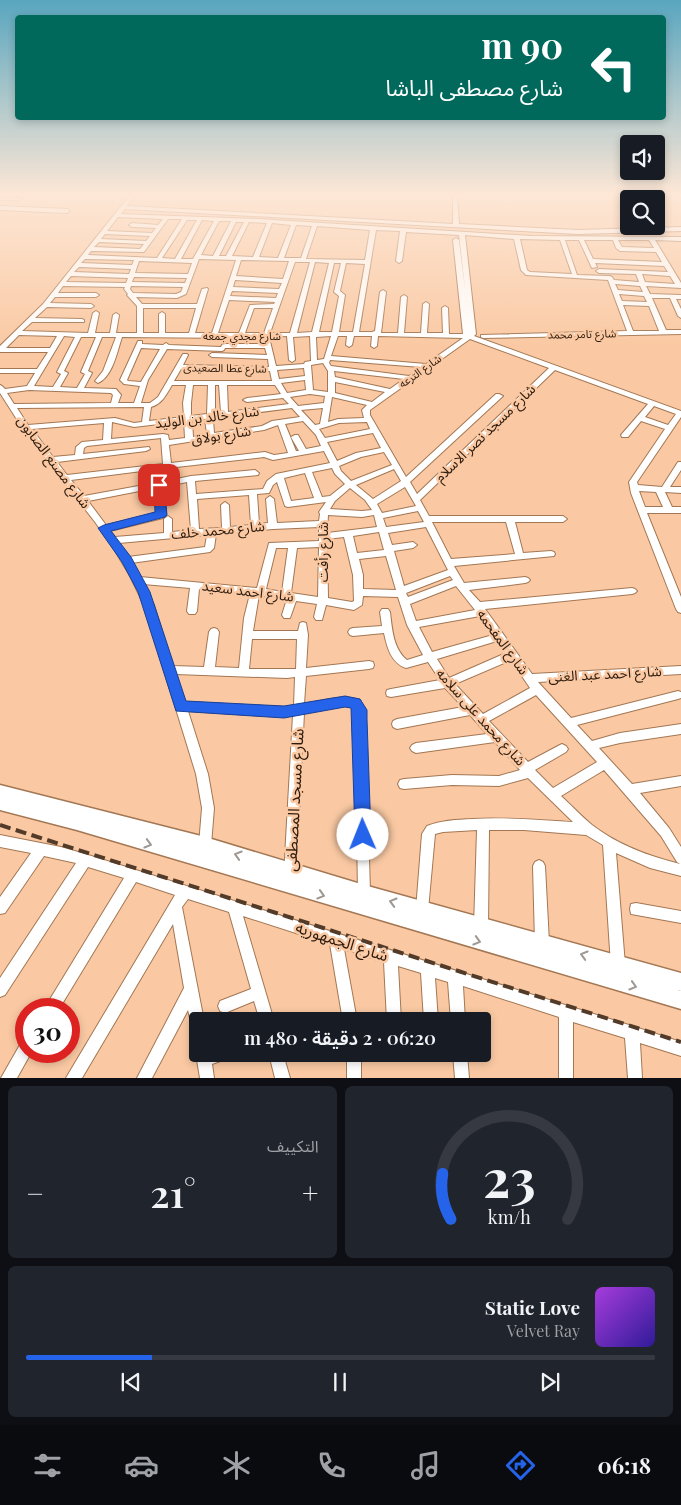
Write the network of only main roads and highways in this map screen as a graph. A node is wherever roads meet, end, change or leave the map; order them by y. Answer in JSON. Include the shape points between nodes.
{"nodes":[{"id":1,"x":0,"y":792,"type":"edge"},
{"id":2,"x":0,"y":803,"type":"edge"},
{"id":3,"x":126,"y":830,"type":"junction"},
{"id":4,"x":290,"y":878,"type":"junction"},
{"id":5,"x":681,"y":982,"type":"edge"},
{"id":6,"x":681,"y":1000,"type":"edge"}],
"edges":[{"from":1,"to":3,"type":"main road"},
{"from":2,"to":3,"type":"main road"},
{"from":3,"to":4,"type":"main road","one_way":true},
{"from":4,"to":3,"type":"main road","one_way":true,"via":[[205,845]]},
{"from":5,"to":4,"type":"main road","one_way":true,"via":[[364,893]]},
{"from":4,"to":6,"type":"main road","one_way":true}]}
